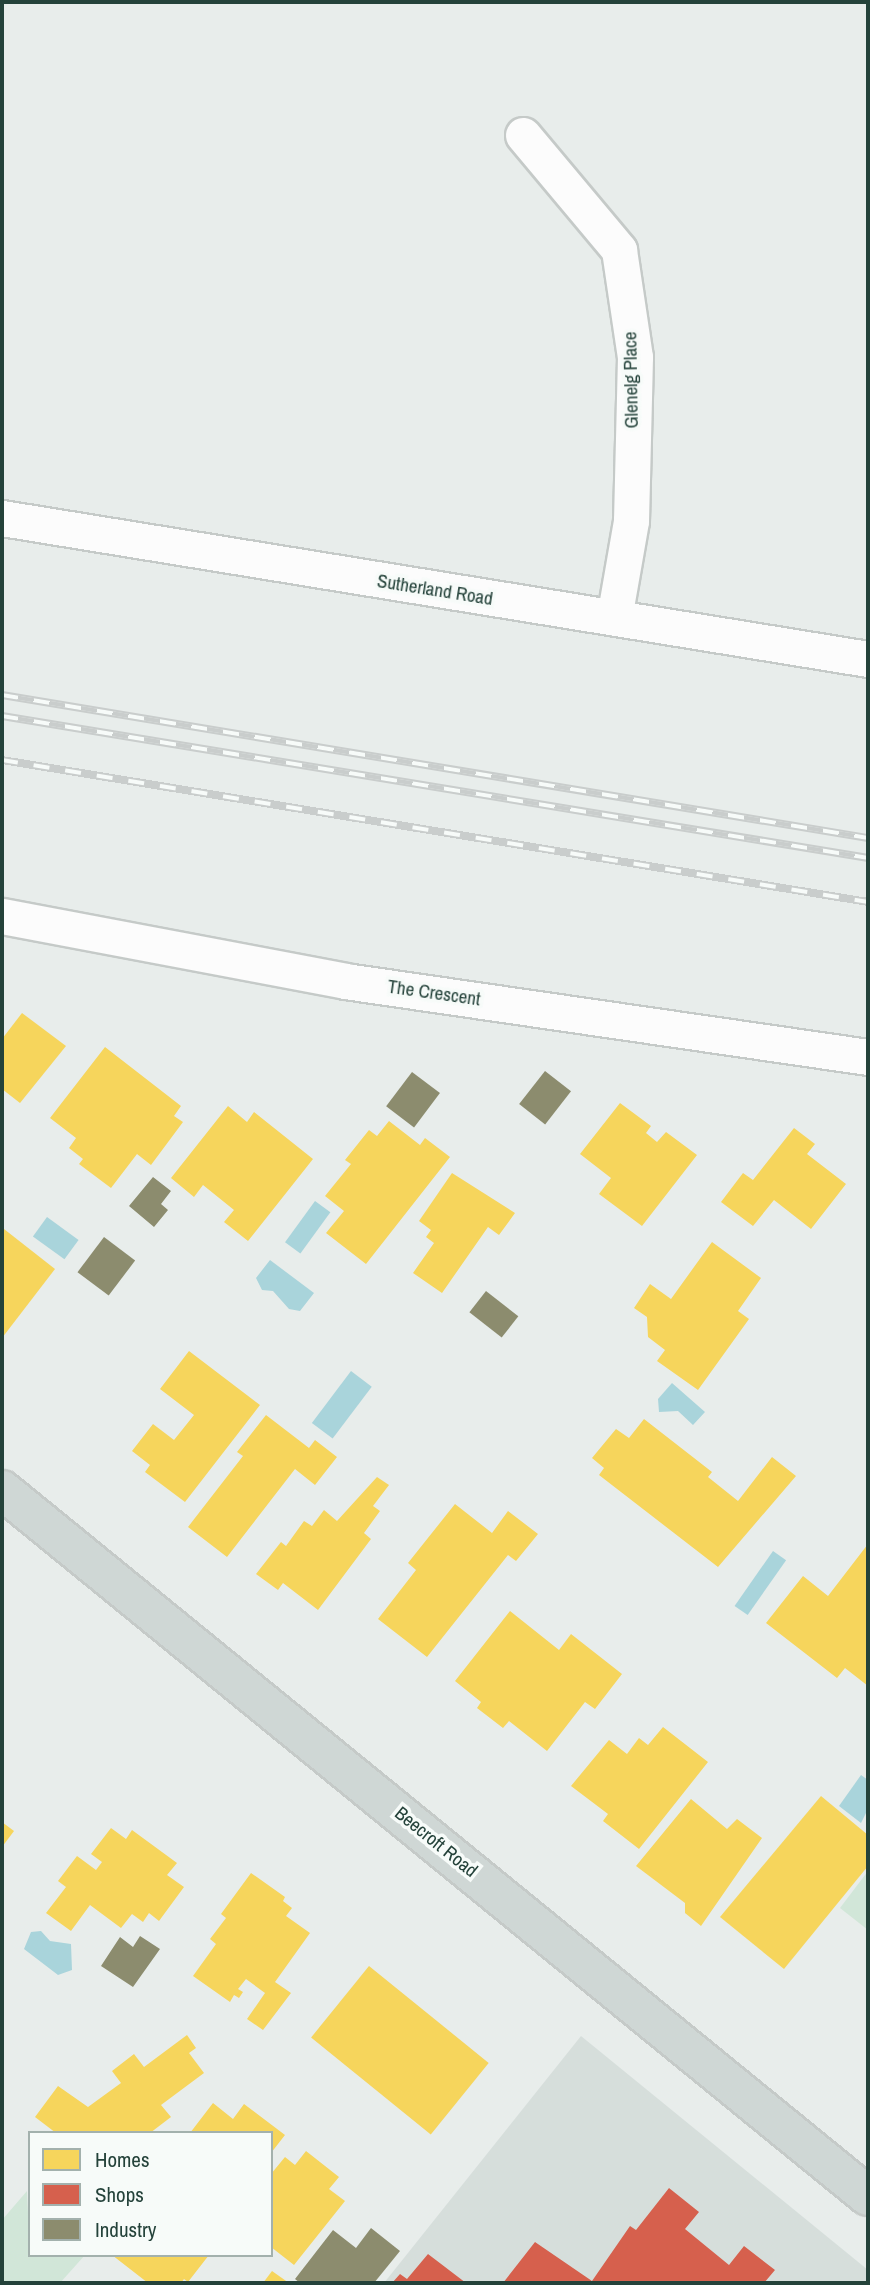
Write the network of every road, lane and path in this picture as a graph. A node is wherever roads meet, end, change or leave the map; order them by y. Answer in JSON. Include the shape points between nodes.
{"nodes":[{"id":1,"x":523,"y":135,"type":"dead end"},
{"id":2,"x":2,"y":518,"type":"edge"},
{"id":3,"x":614,"y":618,"type":"junction"},
{"id":4,"x":868,"y":659,"type":"edge"},
{"id":5,"x":2,"y":916,"type":"edge"},
{"id":6,"x":868,"y":1057,"type":"edge"},
{"id":7,"x":2,"y":1490,"type":"edge"},
{"id":8,"x":868,"y":2196,"type":"edge"}],
"edges":[{"from":1,"to":3,"type":"street","name":"Glenelg Place","via":[[619,250],[635,357],[631,521]]},
{"from":2,"to":3,"type":"street","name":"Sutherland Road"},
{"from":3,"to":4,"type":"street","name":"Sutherland Road"},
{"from":5,"to":6,"type":"street","name":"The Crescent","via":[[345,981]]},
{"from":7,"to":8,"type":"main road","name":"Beecroft Road"}]}
